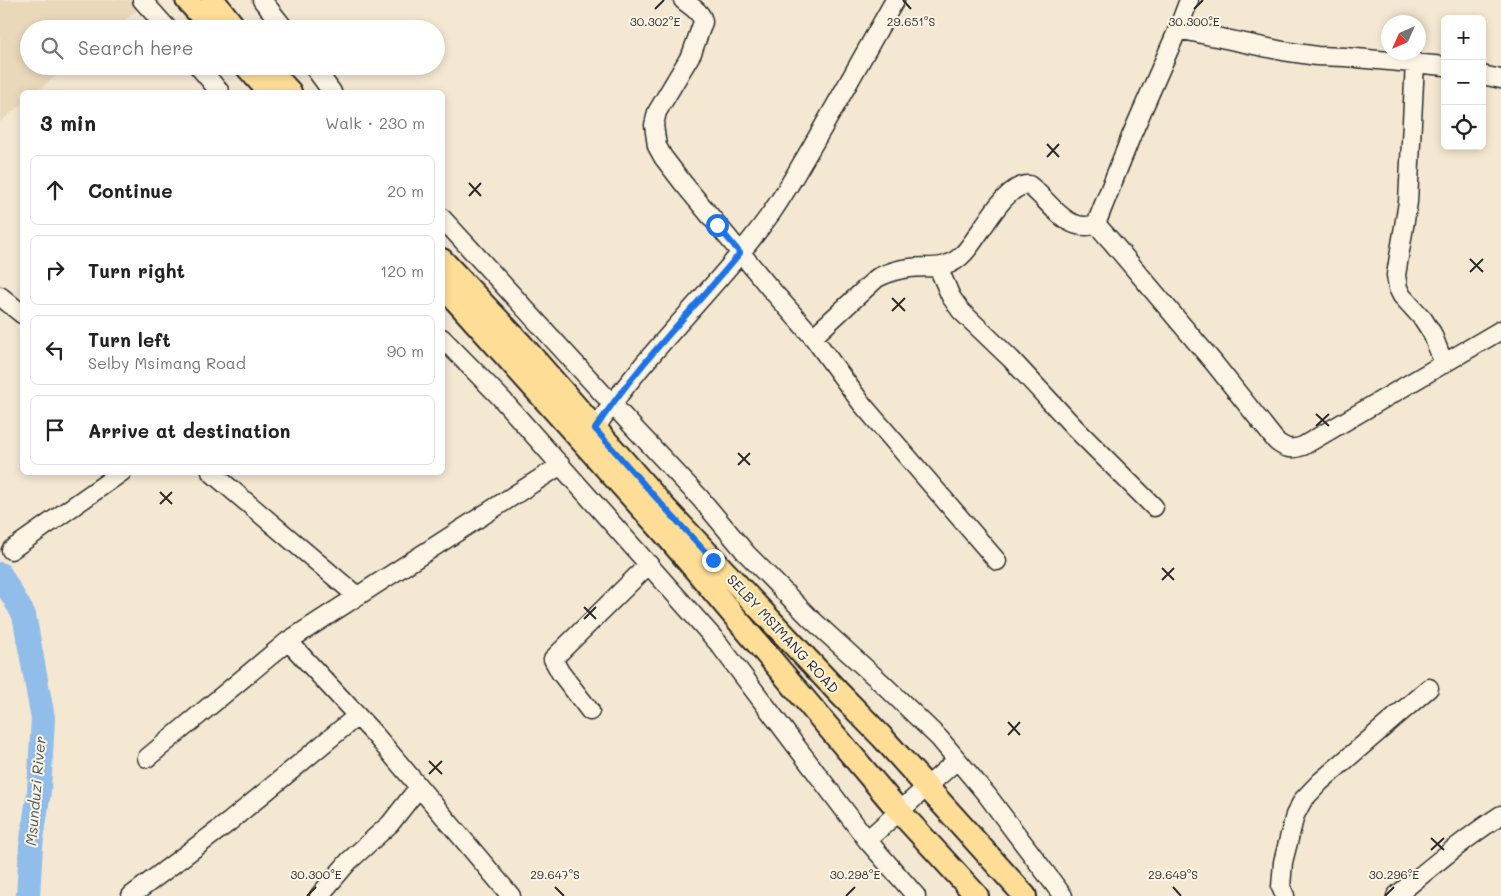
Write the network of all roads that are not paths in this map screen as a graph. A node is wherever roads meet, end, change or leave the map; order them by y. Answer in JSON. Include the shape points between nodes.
{"nodes":[{"id":1,"x":142,"y":0,"type":"edge"},
{"id":2,"x":187,"y":0,"type":"edge"},
{"id":3,"x":213,"y":0,"type":"edge"},
{"id":4,"x":262,"y":0,"type":"edge"},
{"id":5,"x":683,"y":0,"type":"edge"},
{"id":6,"x":895,"y":0,"type":"edge"},
{"id":7,"x":1188,"y":0,"type":"edge"},
{"id":8,"x":160,"y":20,"type":"edge"},
{"id":9,"x":204,"y":20,"type":"edge"},
{"id":10,"x":229,"y":20,"type":"edge"},
{"id":11,"x":278,"y":20,"type":"edge"},
{"id":12,"x":1178,"y":29,"type":"junction"},
{"id":13,"x":1415,"y":62,"type":"junction"},
{"id":14,"x":1441,"y":65,"type":"edge"},
{"id":15,"x":206,"y":75,"type":"edge"},
{"id":16,"x":254,"y":75,"type":"edge"},
{"id":17,"x":274,"y":75,"type":"edge"},
{"id":18,"x":320,"y":75,"type":"edge"},
{"id":19,"x":1486,"y":76,"type":"edge"},
{"id":20,"x":1501,"y":79,"type":"edge"},
{"id":21,"x":218,"y":90,"type":"edge"},
{"id":22,"x":267,"y":90,"type":"edge"},
{"id":23,"x":288,"y":90,"type":"edge"},
{"id":24,"x":331,"y":90,"type":"edge"},
{"id":25,"x":445,"y":221,"type":"edge"},
{"id":26,"x":1096,"y":224,"type":"junction"},
{"id":27,"x":740,"y":253,"type":"junction"},
{"id":28,"x":445,"y":263,"type":"edge"},
{"id":29,"x":938,"y":267,"type":"junction"},
{"id":30,"x":445,"y":288,"type":"edge"},
{"id":31,"x":0,"y":296,"type":"edge"},
{"id":32,"x":20,"y":312,"type":"edge"},
{"id":33,"x":1501,"y":330,"type":"edge"},
{"id":34,"x":813,"y":337,"type":"junction"},
{"id":35,"x":445,"y":341,"type":"edge"},
{"id":36,"x":1444,"y":364,"type":"junction"},
{"id":37,"x":612,"y":403,"type":"junction"},
{"id":38,"x":595,"y":429,"type":"junction"},
{"id":39,"x":561,"y":465,"type":"junction"},
{"id":40,"x":118,"y":475,"type":"edge"},
{"id":41,"x":215,"y":475,"type":"edge"},
{"id":42,"x":1154,"y":507,"type":"dead end"},
{"id":43,"x":11,"y":550,"type":"dead end"},
{"id":44,"x":997,"y":560,"type":"dead end"},
{"id":45,"x":649,"y":564,"type":"junction"},
{"id":46,"x":357,"y":596,"type":"junction"},
{"id":47,"x":288,"y":641,"type":"junction"},
{"id":48,"x":1429,"y":688,"type":"dead end"},
{"id":49,"x":590,"y":711,"type":"dead end"},
{"id":50,"x":357,"y":716,"type":"junction"},
{"id":51,"x":147,"y":758,"type":"dead end"},
{"id":52,"x":957,"y":760,"type":"junction"},
{"id":53,"x":927,"y":786,"type":"junction"},
{"id":54,"x":419,"y":787,"type":"junction"},
{"id":55,"x":899,"y":811,"type":"junction"},
{"id":56,"x":1501,"y":815,"type":"edge"},
{"id":57,"x":867,"y":840,"type":"junction"},
{"id":58,"x":507,"y":894,"type":"edge"},
{"id":59,"x":131,"y":896,"type":"edge"},
{"id":60,"x":319,"y":896,"type":"edge"},
{"id":61,"x":916,"y":896,"type":"edge"},
{"id":62,"x":977,"y":896,"type":"edge"},
{"id":63,"x":1025,"y":896,"type":"edge"},
{"id":64,"x":1063,"y":896,"type":"edge"},
{"id":65,"x":1285,"y":896,"type":"edge"},
{"id":66,"x":1396,"y":896,"type":"edge"}],
"edges":[{"from":1,"to":8,"type":"street"},
{"from":2,"to":9,"type":"main road"},
{"from":3,"to":10,"type":"main road"},
{"from":4,"to":11,"type":"street"},
{"from":5,"to":27,"type":"street","via":[[700,14],[703,22],[692,53],[657,112],[655,138],[663,157]]},
{"from":6,"to":27,"type":"street","via":[[788,187]]},
{"from":7,"to":12,"type":"street"},
{"from":12,"to":13,"type":"street","via":[[1317,56]]},
{"from":12,"to":26,"type":"street"},
{"from":13,"to":14,"type":"street"},
{"from":13,"to":36,"type":"street","via":[[1408,202],[1396,275],[1402,296],[1432,333]]},
{"from":15,"to":21,"type":"street"},
{"from":16,"to":22,"type":"main road"},
{"from":17,"to":23,"type":"main road"},
{"from":18,"to":24,"type":"street"},
{"from":19,"to":20,"type":"street"},
{"from":25,"to":37,"type":"street"},
{"from":26,"to":29,"type":"street","via":[[1083,227],[1070,222],[1025,184],[1006,196],[964,254],[952,263]]},
{"from":26,"to":36,"type":"street","via":[[1283,447],[1303,446]]},
{"from":27,"to":34,"type":"street"},
{"from":27,"to":37,"type":"street"},
{"from":28,"to":38,"type":"main road","name":"SELBY MSIMANG ROAD"},
{"from":29,"to":34,"type":"street","via":[[909,268],[877,278]]},
{"from":29,"to":42,"type":"street","via":[[960,311]]},
{"from":30,"to":55,"type":"main road","name":"SELBY MSIMANG ROAD","via":[[666,535]]},
{"from":31,"to":32,"type":"street"},
{"from":33,"to":36,"type":"street"},
{"from":34,"to":44,"type":"street","via":[[862,404]]},
{"from":35,"to":39,"type":"street"},
{"from":37,"to":38,"type":"street"},
{"from":37,"to":52,"type":"street","via":[[746,553],[809,617],[939,738]]},
{"from":38,"to":53,"type":"main road","name":"SELBY MSIMANG ROAD","via":[[665,508]]},
{"from":39,"to":45,"type":"street"},
{"from":39,"to":46,"type":"street"},
{"from":40,"to":43,"type":"street"},
{"from":41,"to":46,"type":"street"},
{"from":45,"to":49,"type":"street","via":[[554,659]]},
{"from":45,"to":57,"type":"street","via":[[719,644]]},
{"from":46,"to":47,"type":"street"},
{"from":47,"to":50,"type":"street"},
{"from":47,"to":51,"type":"street"},
{"from":48,"to":65,"type":"street","via":[[1303,800],[1295,815],[1283,862],[1281,887]]},
{"from":50,"to":54,"type":"street"},
{"from":50,"to":59,"type":"street","via":[[229,822]]},
{"from":52,"to":53,"type":"street"},
{"from":52,"to":64,"type":"street"},
{"from":53,"to":55,"type":"street"},
{"from":53,"to":63,"type":"main road","name":"SELBY MSIMANG ROAD"},
{"from":54,"to":58,"type":"street"},
{"from":54,"to":60,"type":"street","via":[[390,824],[349,861]]},
{"from":55,"to":57,"type":"street"},
{"from":55,"to":62,"type":"main road","name":"SELBY MSIMANG ROAD"},
{"from":56,"to":66,"type":"street"},
{"from":57,"to":61,"type":"street"}]}
